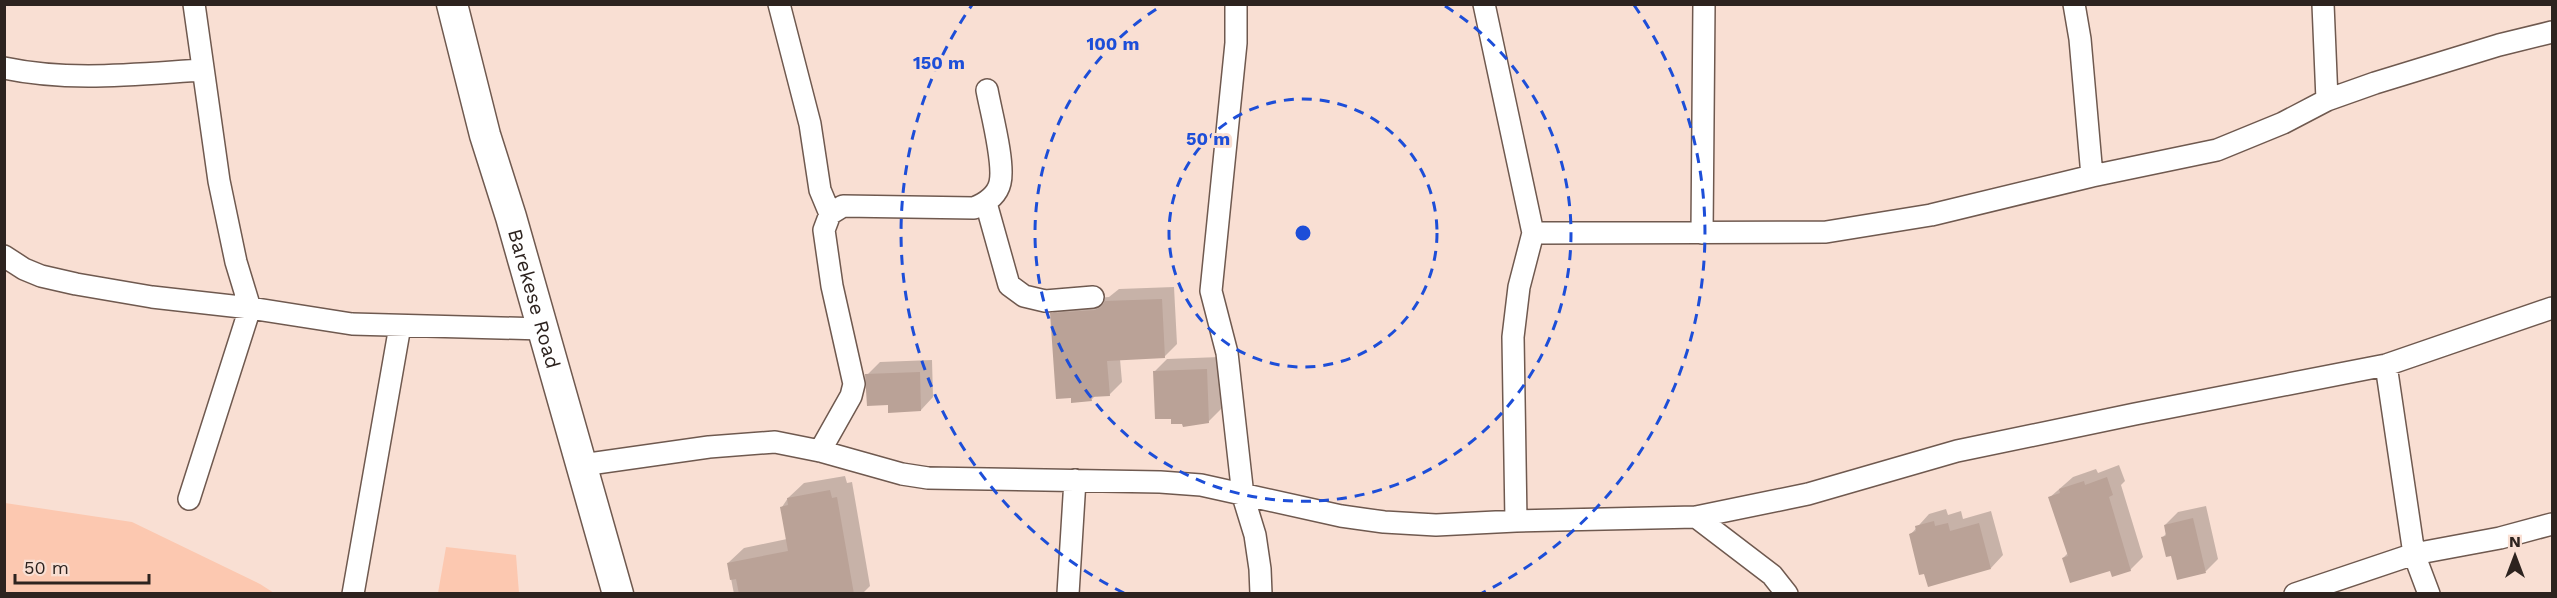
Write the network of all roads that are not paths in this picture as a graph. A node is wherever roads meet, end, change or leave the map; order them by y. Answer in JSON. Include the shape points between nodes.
{"nodes":[{"id":1,"x":194,"y":4,"type":"edge"},
{"id":2,"x":452,"y":4,"type":"edge"},
{"id":3,"x":780,"y":4,"type":"edge"},
{"id":4,"x":1236,"y":4,"type":"edge"},
{"id":5,"x":1484,"y":4,"type":"edge"},
{"id":6,"x":1704,"y":4,"type":"edge"},
{"id":7,"x":2074,"y":4,"type":"edge"},
{"id":8,"x":2323,"y":4,"type":"edge"},
{"id":9,"x":2553,"y":32,"type":"edge"},
{"id":10,"x":4,"y":68,"type":"edge"},
{"id":11,"x":203,"y":69,"type":"junction"},
{"id":12,"x":987,"y":90,"type":"dead end"},
{"id":13,"x":2327,"y":100,"type":"junction"},
{"id":14,"x":2092,"y":176,"type":"junction"},
{"id":15,"x":986,"y":203,"type":"junction"},
{"id":16,"x":830,"y":214,"type":"junction"},
{"id":17,"x":1702,"y":232,"type":"junction"},
{"id":18,"x":1533,"y":233,"type":"junction"},
{"id":19,"x":4,"y":256,"type":"edge"},
{"id":20,"x":1093,"y":297,"type":"dead end"},
{"id":21,"x":250,"y":308,"type":"junction"},
{"id":22,"x":2553,"y":308,"type":"edge"},
{"id":23,"x":400,"y":326,"type":"junction"},
{"id":24,"x":543,"y":329,"type":"junction"},
{"id":25,"x":2386,"y":365,"type":"junction"},
{"id":26,"x":820,"y":452,"type":"junction"},
{"id":27,"x":582,"y":465,"type":"junction"},
{"id":28,"x":1075,"y":480,"type":"junction"},
{"id":29,"x":1243,"y":496,"type":"junction"},
{"id":30,"x":189,"y":499,"type":"dead end"},
{"id":31,"x":1696,"y":517,"type":"junction"},
{"id":32,"x":1516,"y":520,"type":"junction"},
{"id":33,"x":2553,"y":524,"type":"edge"},
{"id":34,"x":2414,"y":554,"type":"junction"},
{"id":35,"x":353,"y":594,"type":"edge"},
{"id":36,"x":618,"y":594,"type":"edge"},
{"id":37,"x":1068,"y":594,"type":"edge"},
{"id":38,"x":1261,"y":594,"type":"edge"},
{"id":39,"x":1787,"y":594,"type":"edge"},
{"id":40,"x":2295,"y":594,"type":"edge"},
{"id":41,"x":2429,"y":594,"type":"edge"}],
"edges":[{"from":1,"to":11,"type":"street"},
{"from":2,"to":24,"type":"main road","name":"Barekese Road","via":[[484,135]]},
{"from":3,"to":16,"type":"street","via":[[810,124],[820,190]]},
{"from":4,"to":29,"type":"street","via":[[1235,53],[1211,291],[1227,353]]},
{"from":5,"to":18,"type":"street"},
{"from":6,"to":17,"type":"street"},
{"from":7,"to":14,"type":"street"},
{"from":8,"to":13,"type":"street"},
{"from":9,"to":13,"type":"street","via":[[2499,45]]},
{"from":10,"to":11,"type":"street","via":[[34,74],[103,76]]},
{"from":11,"to":21,"type":"street","via":[[219,181]]},
{"from":12,"to":15,"type":"street","via":[[1001,168],[995,195]]},
{"from":13,"to":14,"type":"street","via":[[2217,150]]},
{"from":14,"to":17,"type":"street","via":[[1931,215],[1826,232]]},
{"from":15,"to":16,"type":"street","via":[[975,208],[843,206]]},
{"from":15,"to":20,"type":"street","via":[[1009,285],[1024,296],[1045,301]]},
{"from":16,"to":26,"type":"street","via":[[824,230],[830,275],[854,384]]},
{"from":17,"to":18,"type":"street"},
{"from":18,"to":32,"type":"street","via":[[1519,287],[1513,337]]},
{"from":19,"to":21,"type":"street","via":[[41,276],[76,284]]},
{"from":21,"to":23,"type":"street","via":[[352,324]]},
{"from":21,"to":30,"type":"street"},
{"from":22,"to":25,"type":"street"},
{"from":23,"to":24,"type":"street"},
{"from":23,"to":35,"type":"street"},
{"from":24,"to":27,"type":"main road","name":"Barekese Road"},
{"from":25,"to":31,"type":"street","via":[[1957,452],[1808,494]]},
{"from":25,"to":34,"type":"street"},
{"from":26,"to":27,"type":"street","via":[[775,442],[741,443]]},
{"from":26,"to":28,"type":"street","via":[[928,478]]},
{"from":27,"to":36,"type":"main road","name":"Barekese Road"},
{"from":28,"to":29,"type":"street","via":[[1201,485]]},
{"from":28,"to":37,"type":"street"},
{"from":29,"to":32,"type":"street","via":[[1384,522],[1436,525]]},
{"from":29,"to":38,"type":"street","via":[[1255,535]]},
{"from":31,"to":32,"type":"street"},
{"from":31,"to":39,"type":"street","via":[[1772,575]]},
{"from":33,"to":34,"type":"street"},
{"from":34,"to":40,"type":"street"},
{"from":34,"to":41,"type":"street"}]}
